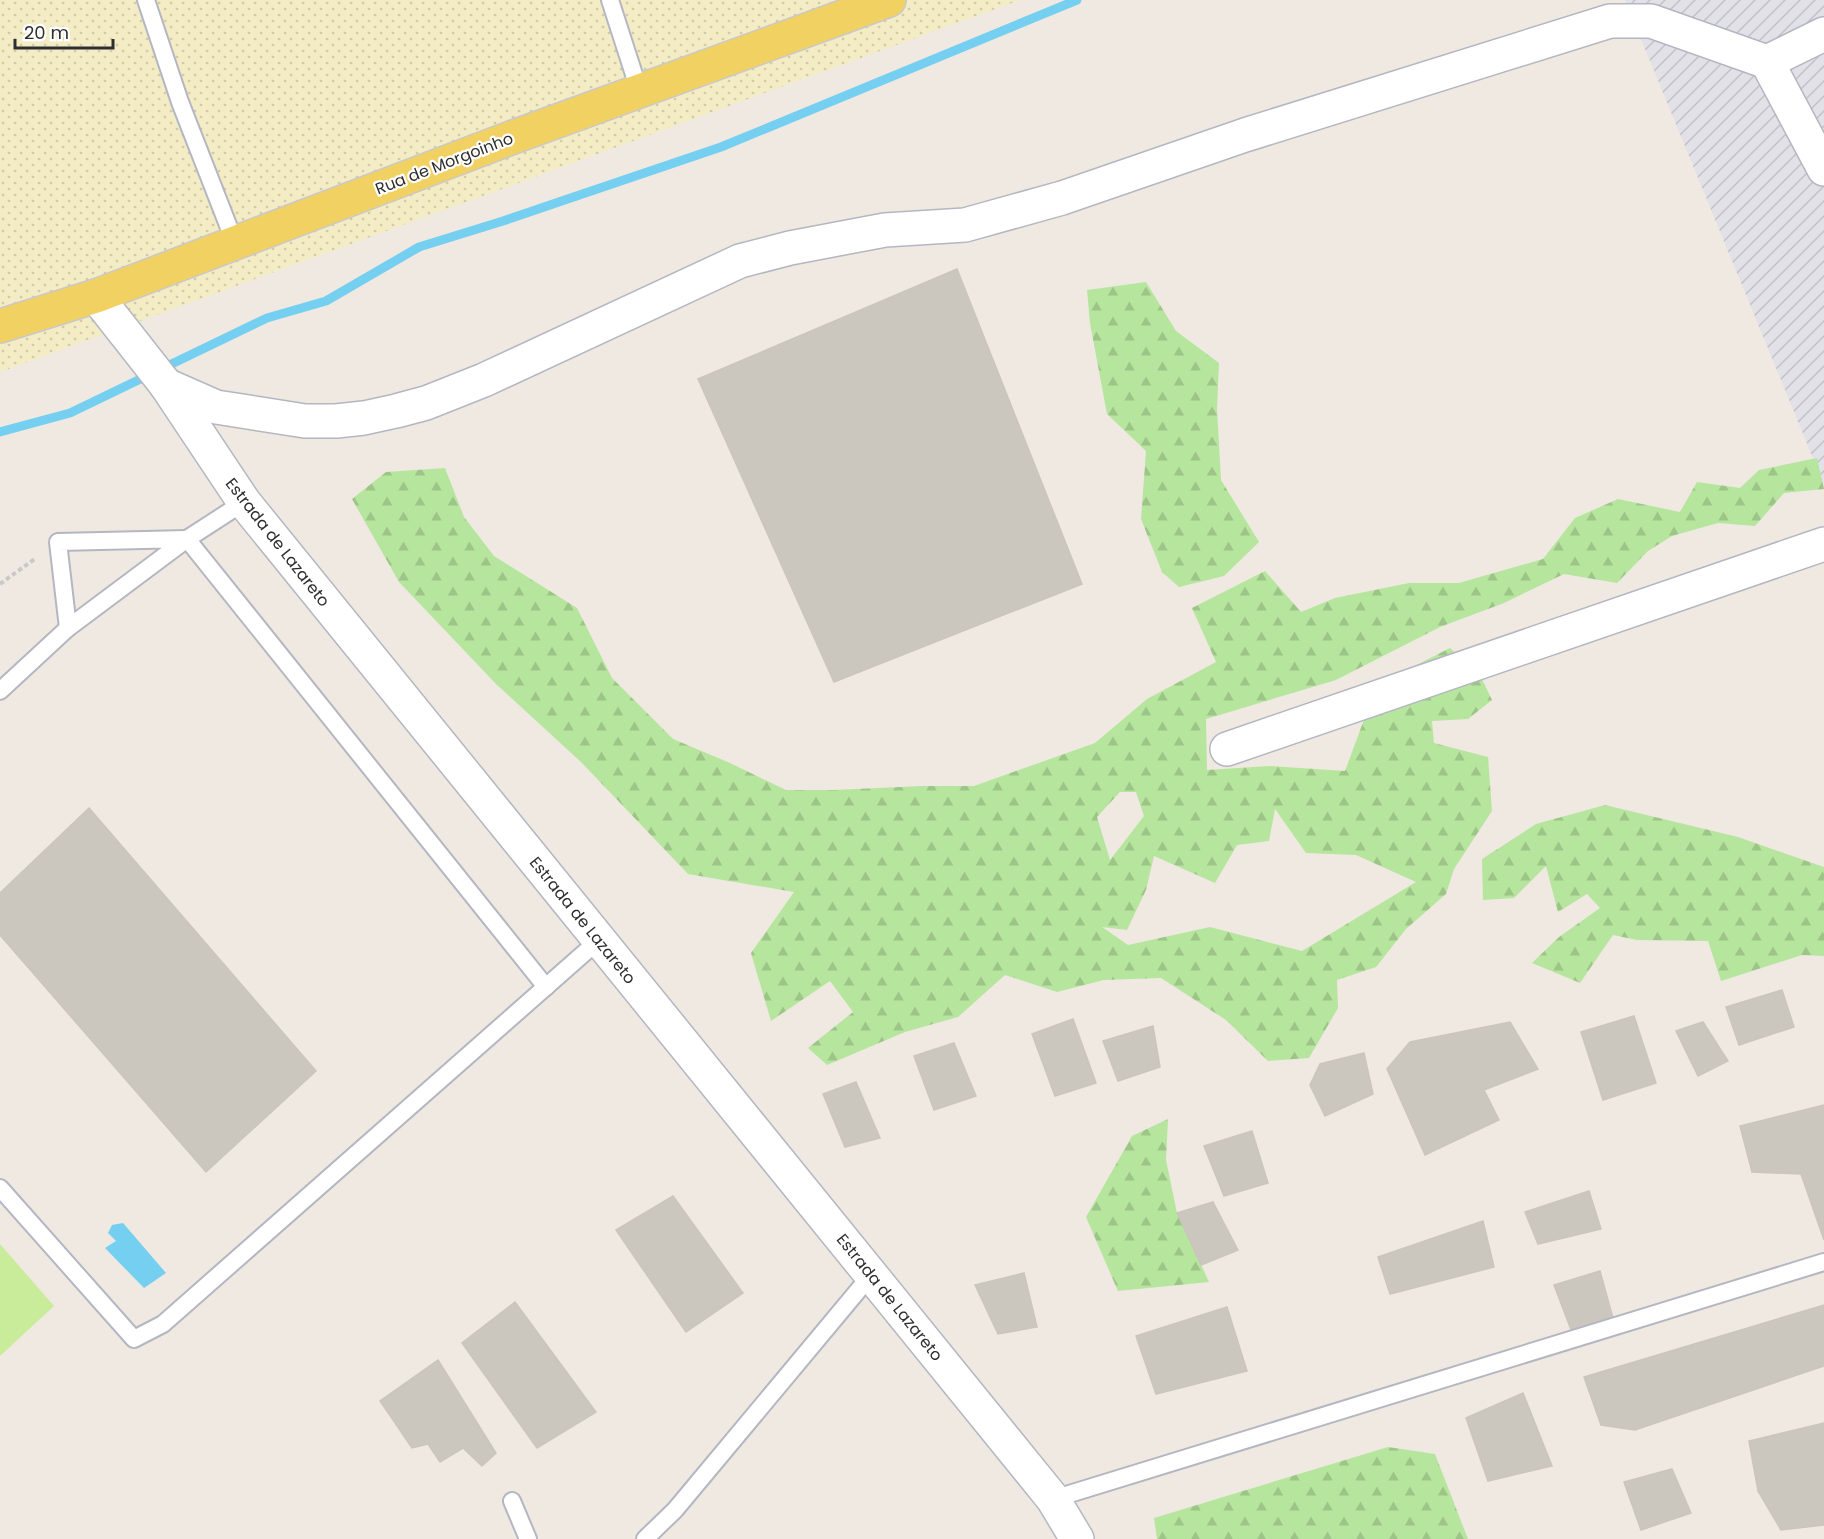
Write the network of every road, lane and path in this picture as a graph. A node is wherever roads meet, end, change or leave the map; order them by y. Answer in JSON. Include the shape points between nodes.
{"nodes":[{"id":1,"x":146,"y":0,"type":"edge"},
{"id":2,"x":610,"y":0,"type":"edge"},
{"id":3,"x":889,"y":0,"type":"edge"},
{"id":4,"x":1824,"y":34,"type":"edge"},
{"id":5,"x":1767,"y":62,"type":"junction"},
{"id":6,"x":639,"y":90,"type":"junction"},
{"id":7,"x":1824,"y":168,"type":"edge"},
{"id":8,"x":235,"y":243,"type":"junction"},
{"id":9,"x":96,"y":296,"type":"junction"},
{"id":10,"x":0,"y":326,"type":"edge"},
{"id":11,"x":166,"y":385,"type":"junction"},
{"id":12,"x":244,"y":502,"type":"junction"},
{"id":13,"x":187,"y":539,"type":"junction"},
{"id":14,"x":58,"y":542,"type":"junction"},
{"id":15,"x":1824,"y":544,"type":"edge"},
{"id":16,"x":0,"y":584,"type":"edge"},
{"id":17,"x":68,"y":628,"type":"junction"},
{"id":18,"x":0,"y":691,"type":"edge"},
{"id":19,"x":1227,"y":749,"type":"dead end"},
{"id":20,"x":600,"y":940,"type":"junction"},
{"id":21,"x":546,"y":987,"type":"junction"},
{"id":22,"x":0,"y":1188,"type":"edge"},
{"id":23,"x":1824,"y":1262,"type":"edge"},
{"id":24,"x":871,"y":1275,"type":"junction"},
{"id":25,"x":1053,"y":1499,"type":"junction"},
{"id":26,"x":512,"y":1501,"type":"dead end"},
{"id":27,"x":528,"y":1539,"type":"edge"},
{"id":28,"x":645,"y":1539,"type":"edge"},
{"id":29,"x":1077,"y":1539,"type":"edge"}],
"edges":[{"from":1,"to":8,"type":"lane","via":[[180,102]]},
{"from":2,"to":6,"type":"lane"},
{"from":3,"to":6,"type":"main road","name":"Rua de Morgoinho"},
{"from":4,"to":5,"type":"street"},
{"from":5,"to":7,"type":"street"},
{"from":5,"to":11,"type":"street","via":[[1651,21],[1610,21],[1245,135],[1062,198],[966,225],[885,230],[740,261],[484,380],[426,402],[364,418],[305,421],[245,413],[209,405]]},
{"from":6,"to":8,"type":"main road","name":"Rua de Morgoinho"},
{"from":8,"to":9,"type":"main road","name":"Rua de Morgoinho"},
{"from":9,"to":10,"type":"main road","name":"Rua de Morgoinho"},
{"from":9,"to":11,"type":"street","name":"Estrada de Lazareto"},
{"from":11,"to":12,"type":"street","name":"Estrada de Lazareto"},
{"from":12,"to":13,"type":"lane"},
{"from":12,"to":20,"type":"street","name":"Estrada de Lazareto"},
{"from":13,"to":14,"type":"lane"},
{"from":13,"to":17,"type":"lane"},
{"from":13,"to":21,"type":"lane"},
{"from":14,"to":16,"type":"path"},
{"from":14,"to":17,"type":"lane"},
{"from":15,"to":19,"type":"street"},
{"from":17,"to":18,"type":"lane"},
{"from":20,"to":21,"type":"lane"},
{"from":20,"to":24,"type":"street","name":"Estrada de Lazareto"},
{"from":21,"to":22,"type":"lane","via":[[163,1324],[134,1339]]},
{"from":23,"to":25,"type":"lane"},
{"from":24,"to":25,"type":"street","name":"Estrada de Lazareto"},
{"from":24,"to":28,"type":"lane","via":[[675,1510]]},
{"from":25,"to":29,"type":"street","name":"Estrada de Lazareto"},
{"from":26,"to":27,"type":"lane"}]}
